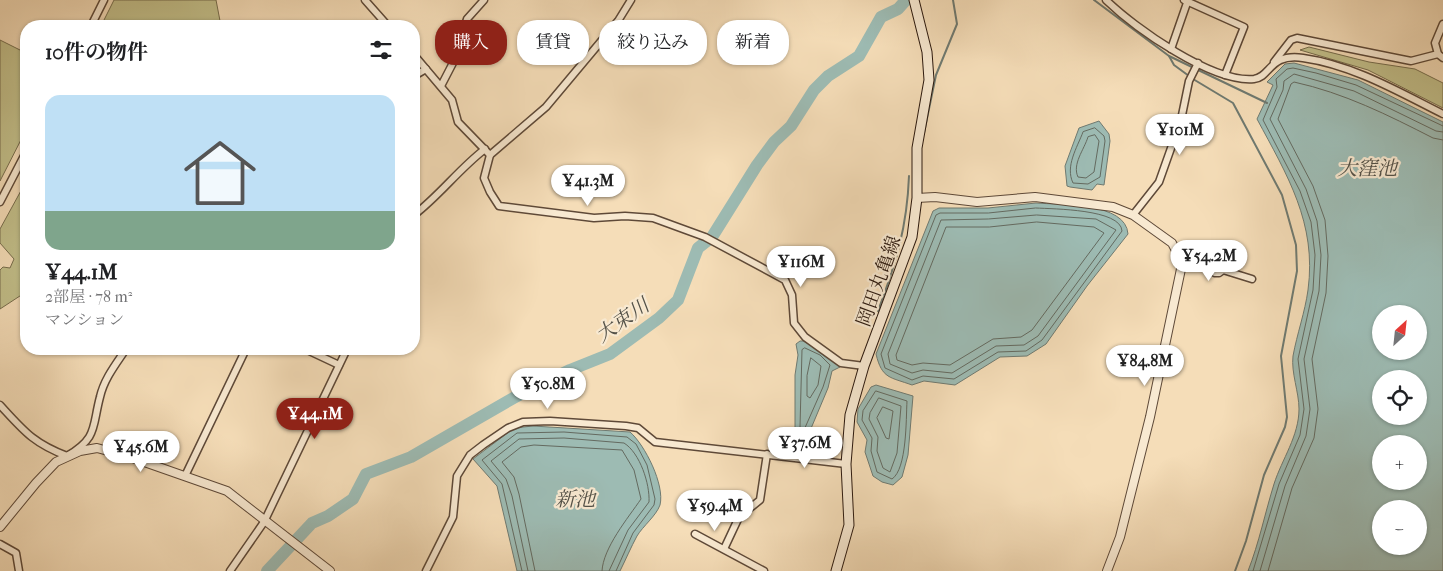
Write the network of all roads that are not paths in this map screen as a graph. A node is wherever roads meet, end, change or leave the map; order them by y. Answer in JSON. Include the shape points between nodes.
{"nodes":[{"id":1,"x":104,"y":0,"type":"edge"},
{"id":2,"x":365,"y":0,"type":"edge"},
{"id":3,"x":484,"y":0,"type":"edge"},
{"id":4,"x":632,"y":0,"type":"edge"},
{"id":5,"x":914,"y":0,"type":"edge"},
{"id":6,"x":1106,"y":0,"type":"edge"},
{"id":7,"x":1186,"y":0,"type":"edge"},
{"id":8,"x":1113,"y":3,"type":"edge"},
{"id":9,"x":94,"y":20,"type":"edge"},
{"id":10,"x":383,"y":20,"type":"edge"},
{"id":11,"x":1443,"y":24,"type":"edge"},
{"id":12,"x":1171,"y":49,"type":"junction"},
{"id":13,"x":1441,"y":56,"type":"edge"},
{"id":14,"x":420,"y":62,"type":"edge"},
{"id":15,"x":1273,"y":63,"type":"junction"},
{"id":16,"x":1197,"y":64,"type":"junction"},
{"id":17,"x":426,"y":69,"type":"junction"},
{"id":18,"x":420,"y":72,"type":"edge"},
{"id":19,"x":1224,"y":75,"type":"junction"},
{"id":20,"x":441,"y":86,"type":"junction"},
{"id":21,"x":1443,"y":114,"type":"edge"},
{"id":22,"x":487,"y":152,"type":"junction"},
{"id":23,"x":20,"y":164,"type":"edge"},
{"id":24,"x":916,"y":198,"type":"junction"},
{"id":25,"x":0,"y":202,"type":"edge"},
{"id":26,"x":420,"y":210,"type":"edge"},
{"id":27,"x":1133,"y":215,"type":"junction"},
{"id":28,"x":1178,"y":253,"type":"junction"},
{"id":29,"x":1252,"y":279,"type":"dead end"},
{"id":30,"x":122,"y":355,"type":"edge"},
{"id":31,"x":243,"y":355,"type":"edge"},
{"id":32,"x":318,"y":355,"type":"edge"},
{"id":33,"x":344,"y":355,"type":"edge"},
{"id":34,"x":339,"y":365,"type":"junction"},
{"id":35,"x":864,"y":366,"type":"junction"},
{"id":36,"x":0,"y":404,"type":"edge"},
{"id":37,"x":767,"y":454,"type":"junction"},
{"id":38,"x":67,"y":456,"type":"junction"},
{"id":39,"x":846,"y":464,"type":"junction"},
{"id":40,"x":185,"y":476,"type":"junction"},
{"id":41,"x":264,"y":522,"type":"junction"},
{"id":42,"x":0,"y":527,"type":"edge"},
{"id":43,"x":696,"y":534,"type":"dead end"},
{"id":44,"x":0,"y":544,"type":"edge"},
{"id":45,"x":724,"y":549,"type":"junction"},
{"id":46,"x":19,"y":571,"type":"edge"},
{"id":47,"x":230,"y":571,"type":"edge"},
{"id":48,"x":330,"y":571,"type":"edge"},
{"id":49,"x":426,"y":571,"type":"edge"},
{"id":50,"x":764,"y":571,"type":"edge"},
{"id":51,"x":836,"y":571,"type":"edge"},
{"id":52,"x":1107,"y":571,"type":"edge"}],
"edges":[{"from":1,"to":9,"type":"street"},
{"from":2,"to":10,"type":"street"},
{"from":3,"to":20,"type":"street","via":[[467,19],[455,59]]},
{"from":4,"to":22,"type":"street","via":[[546,107]]},
{"from":5,"to":24,"type":"main road","name":"岡田丸亀線","via":[[929,66],[928,92],[917,148]]},
{"from":6,"to":8,"type":"street"},
{"from":7,"to":12,"type":"street"},
{"from":7,"to":19,"type":"street","via":[[1244,27]]},
{"from":8,"to":12,"type":"street"},
{"from":11,"to":13,"type":"street","via":[[1435,43]]},
{"from":12,"to":16,"type":"street"},
{"from":13,"to":15,"type":"street","via":[[1411,61],[1297,38],[1291,40]]},
{"from":14,"to":17,"type":"street"},
{"from":15,"to":19,"type":"street","via":[[1254,79]]},
{"from":15,"to":21,"type":"street","via":[[1295,57],[1337,67],[1366,76]]},
{"from":16,"to":19,"type":"street"},
{"from":16,"to":27,"type":"street","via":[[1159,182]]},
{"from":17,"to":18,"type":"street"},
{"from":17,"to":20,"type":"street"},
{"from":20,"to":22,"type":"street","via":[[452,100],[458,122]]},
{"from":22,"to":26,"type":"street","via":[[466,164]]},
{"from":22,"to":35,"type":"street","via":[[484,178],[499,206],[594,218],[653,218],[708,239],[784,280],[792,295],[794,323],[805,337],[841,363]]},
{"from":23,"to":25,"type":"street"},
{"from":24,"to":27,"type":"street","via":[[977,202],[1035,197],[1098,204]]},
{"from":24,"to":35,"type":"main road","name":"岡田丸亀線","via":[[912,237]]},
{"from":27,"to":28,"type":"street","via":[[1172,243]]},
{"from":28,"to":29,"type":"street","via":[[1215,273],[1223,270]]},
{"from":28,"to":52,"type":"street","via":[[1181,269],[1150,417],[1120,537]]},
{"from":30,"to":38,"type":"street","via":[[107,378],[94,432],[83,446]]},
{"from":31,"to":40,"type":"street"},
{"from":32,"to":34,"type":"street"},
{"from":33,"to":34,"type":"street"},
{"from":34,"to":41,"type":"street"},
{"from":35,"to":39,"type":"main road","name":"岡田丸亀線","via":[[850,415]]},
{"from":36,"to":38,"type":"street","via":[[29,437]]},
{"from":37,"to":39,"type":"street"},
{"from":37,"to":45,"type":"street","via":[[760,500],[739,518]]},
{"from":37,"to":49,"type":"street","via":[[655,442],[638,428],[626,426],[523,422],[508,428],[463,464],[455,485],[452,517]]},
{"from":38,"to":40,"type":"street","via":[[97,448]]},
{"from":38,"to":42,"type":"street","via":[[47,471]]},
{"from":39,"to":51,"type":"main road","name":"岡田丸亀線","via":[[849,525]]},
{"from":40,"to":41,"type":"street","via":[[227,491]]},
{"from":41,"to":47,"type":"street"},
{"from":41,"to":48,"type":"street"},
{"from":43,"to":45,"type":"street"},
{"from":44,"to":46,"type":"street","via":[[16,553]]},
{"from":45,"to":50,"type":"street"}]}
